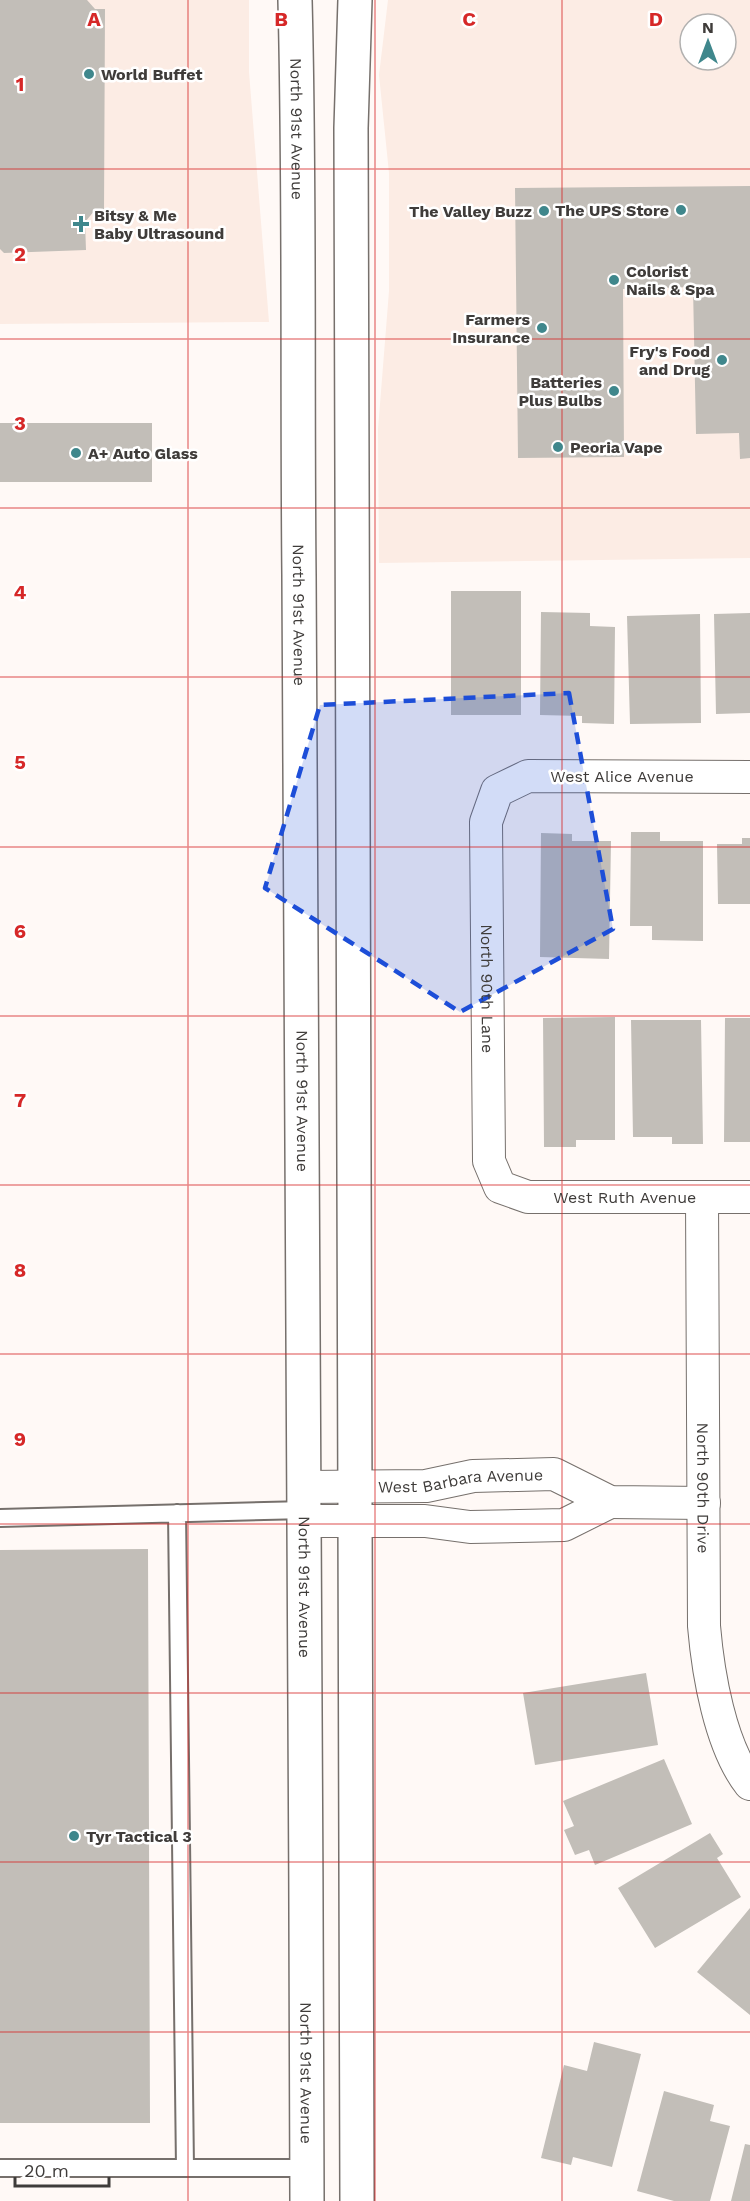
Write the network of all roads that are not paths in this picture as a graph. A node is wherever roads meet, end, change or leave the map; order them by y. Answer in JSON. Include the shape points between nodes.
{"nodes":[{"id":1,"x":296,"y":0,"type":"edge"},
{"id":2,"x":355,"y":0,"type":"edge"},
{"id":3,"x":750,"y":777,"type":"edge"},
{"id":4,"x":496,"y":791,"type":"joint"},
{"id":5,"x":500,"y":1187,"type":"joint"},
{"id":6,"x":702,"y":1197,"type":"junction"},
{"id":7,"x":750,"y":1197,"type":"edge"},
{"id":8,"x":356,"y":1486,"type":"junction"},
{"id":9,"x":610,"y":1502,"type":"junction"},
{"id":10,"x":704,"y":1503,"type":"junction"},
{"id":11,"x":306,"y":1506,"type":"junction"},
{"id":12,"x":177,"y":1513,"type":"junction"},
{"id":13,"x":0,"y":1518,"type":"edge"},
{"id":14,"x":357,"y":1520,"type":"junction"},
{"id":15,"x":746,"y":1779,"type":"edge"},
{"id":16,"x":0,"y":2168,"type":"edge"},
{"id":17,"x":184,"y":2168,"type":"junction"},
{"id":18,"x":307,"y":2168,"type":"junction"},
{"id":19,"x":307,"y":2201,"type":"edge"},
{"id":20,"x":357,"y":2201,"type":"edge"}],
"edges":[{"from":1,"to":11,"type":"main road","name":"North 91st Avenue"},
{"from":2,"to":8,"type":"main road","via":[[351,151]]},
{"from":3,"to":4,"type":"street","name":"West Alice Avenue","via":[[528,776]]},
{"from":4,"to":5,"type":"street","name":"North 90th Lane","via":[[486,822],[489,1161]]},
{"from":5,"to":6,"type":"street","name":"West Ruth Avenue","via":[[528,1197]]},
{"from":6,"to":7,"type":"street","name":"West Ruth Avenue"},
{"from":6,"to":10,"type":"street","name":"North 90th Drive"},
{"from":8,"to":9,"type":"street","name":"West Barbara Avenue","via":[[426,1486],[473,1476],[554,1474]]},
{"from":8,"to":11,"type":"street","name":"West Barbara Avenue"},
{"from":8,"to":14,"type":"main road"},
{"from":9,"to":10,"type":"street","name":"West Barbara Avenue"},
{"from":9,"to":14,"type":"street","name":"West Barbara Avenue","via":[[564,1525],[470,1527],[425,1521]]},
{"from":10,"to":15,"type":"street","name":"North 90th Drive","via":[[708,1674],[720,1717]]},
{"from":11,"to":12,"type":"lane"},
{"from":11,"to":14,"type":"street","name":"West Barbara Avenue"},
{"from":11,"to":18,"type":"main road","name":"North 91st Avenue"},
{"from":12,"to":13,"type":"lane"},
{"from":12,"to":17,"type":"lane"},
{"from":14,"to":20,"type":"main road"},
{"from":16,"to":17,"type":"lane"},
{"from":17,"to":18,"type":"lane"},
{"from":18,"to":19,"type":"main road","name":"North 91st Avenue"}]}
